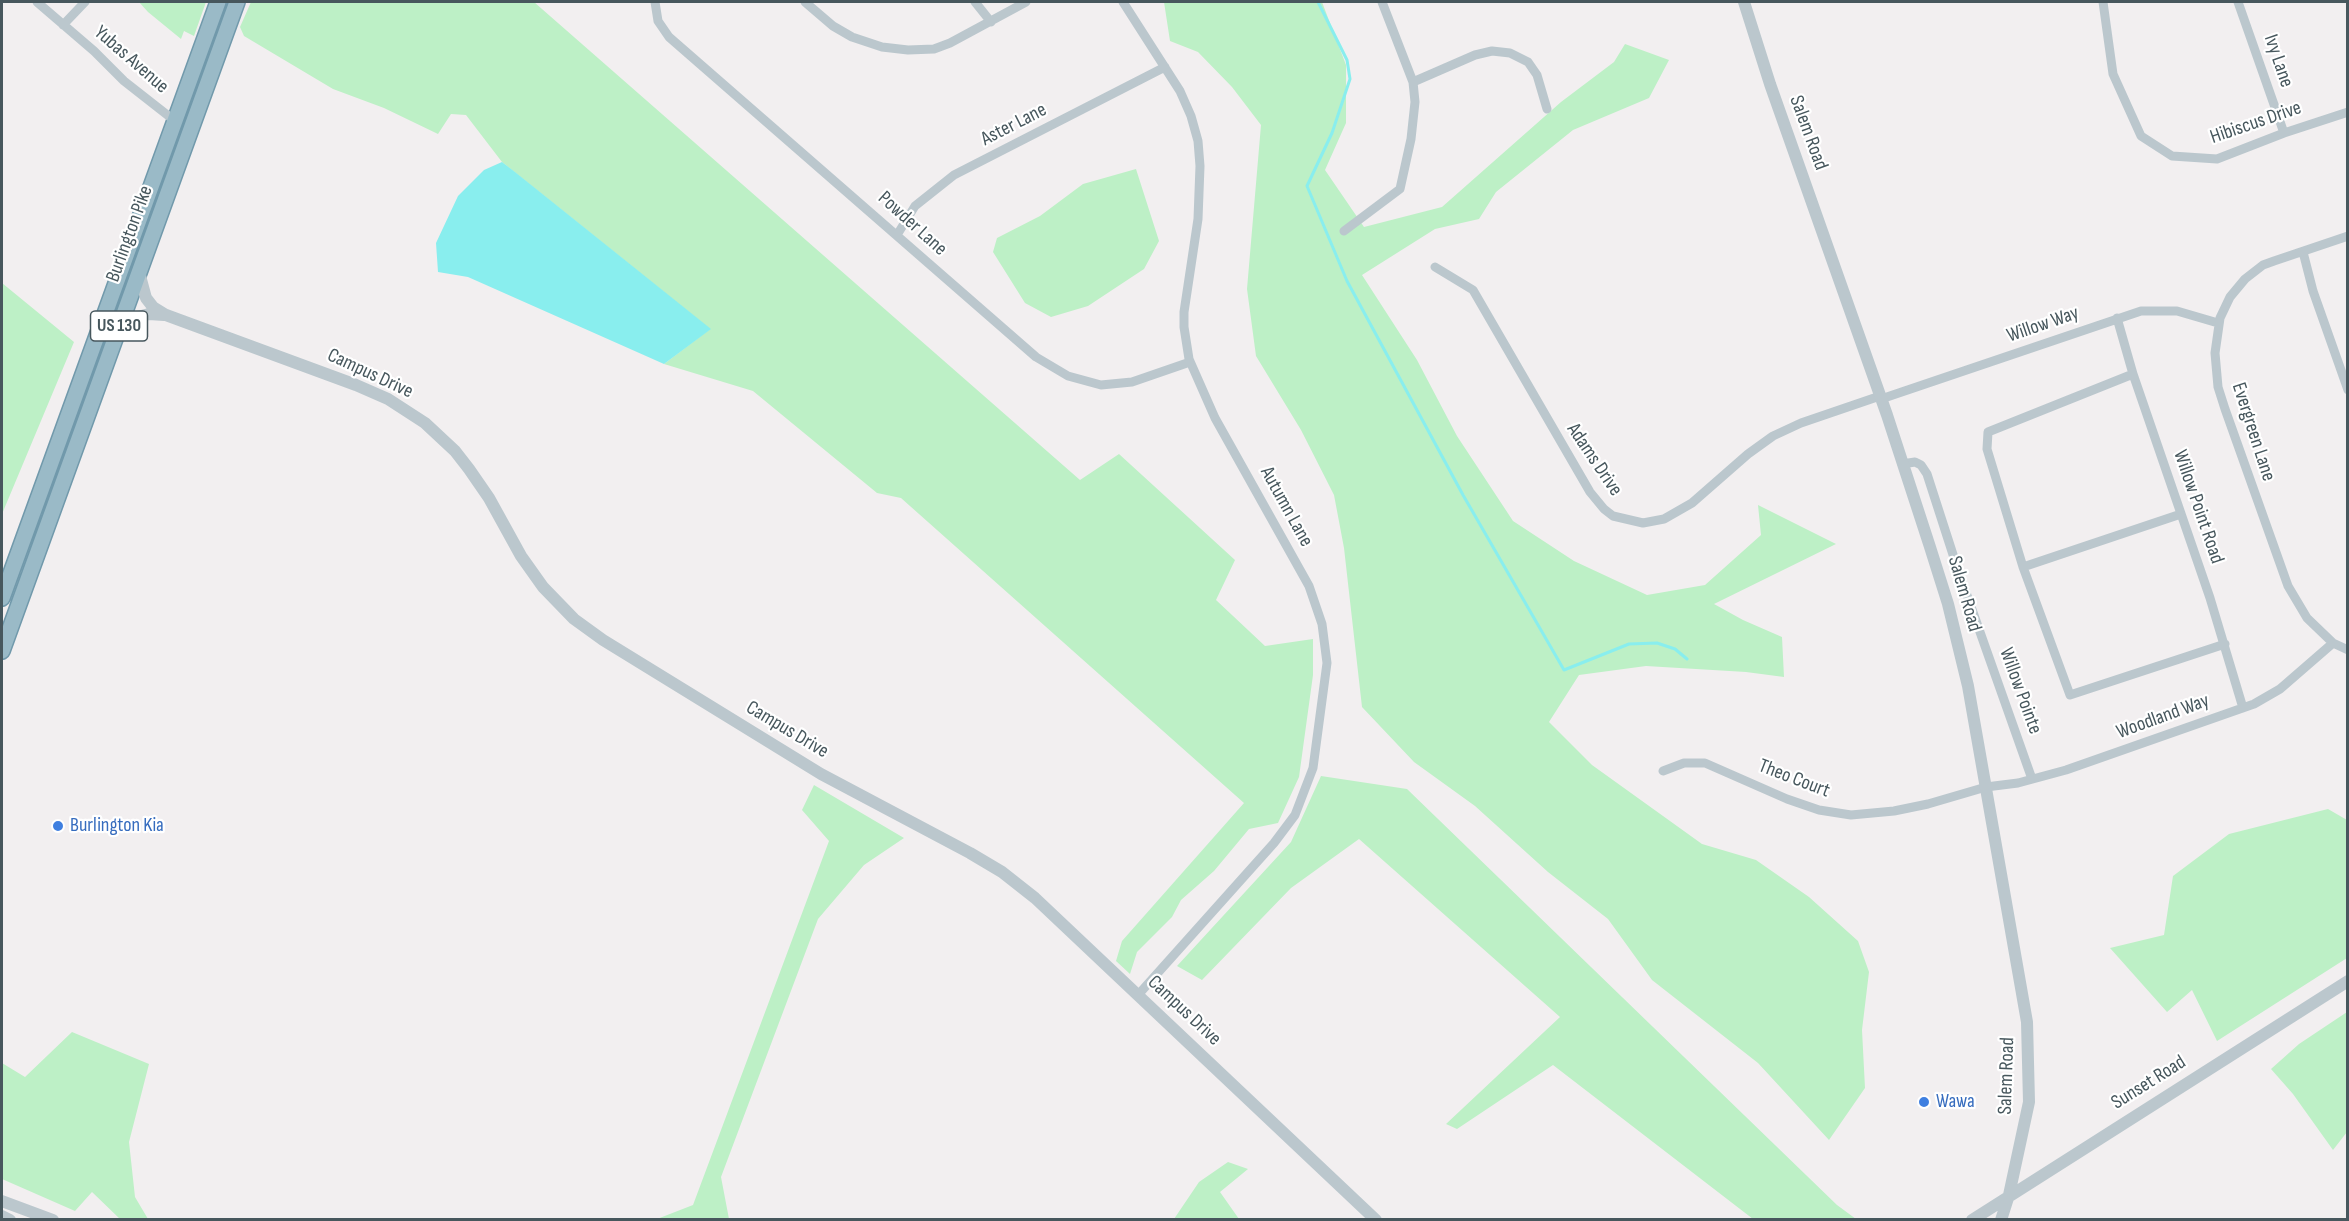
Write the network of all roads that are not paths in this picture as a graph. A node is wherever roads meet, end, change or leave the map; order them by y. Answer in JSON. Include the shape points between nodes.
{"nodes":[{"id":1,"x":37,"y":2,"type":"edge"},
{"id":2,"x":85,"y":2,"type":"edge"},
{"id":3,"x":218,"y":2,"type":"edge"},
{"id":4,"x":237,"y":2,"type":"edge"},
{"id":5,"x":655,"y":2,"type":"edge"},
{"id":6,"x":805,"y":2,"type":"edge"},
{"id":7,"x":975,"y":2,"type":"edge"},
{"id":8,"x":1026,"y":2,"type":"edge"},
{"id":9,"x":1123,"y":2,"type":"edge"},
{"id":10,"x":1382,"y":2,"type":"edge"},
{"id":11,"x":1744,"y":2,"type":"edge"},
{"id":12,"x":2103,"y":2,"type":"edge"},
{"id":13,"x":2238,"y":2,"type":"edge"},
{"id":14,"x":991,"y":22,"type":"junction"},
{"id":15,"x":63,"y":25,"type":"junction"},
{"id":16,"x":1165,"y":67,"type":"junction"},
{"id":17,"x":1413,"y":82,"type":"junction"},
{"id":18,"x":1547,"y":109,"type":"dead end"},
{"id":19,"x":2348,"y":112,"type":"edge"},
{"id":20,"x":175,"y":121,"type":"junction"},
{"id":21,"x":2284,"y":133,"type":"junction"},
{"id":22,"x":1344,"y":231,"type":"dead end"},
{"id":23,"x":897,"y":236,"type":"junction"},
{"id":24,"x":2348,"y":236,"type":"edge"},
{"id":25,"x":2303,"y":252,"type":"junction"},
{"id":26,"x":1435,"y":267,"type":"dead end"},
{"id":27,"x":138,"y":273,"type":"junction"},
{"id":28,"x":166,"y":315,"type":"junction"},
{"id":29,"x":2117,"y":318,"type":"junction"},
{"id":30,"x":2218,"y":323,"type":"junction"},
{"id":31,"x":118,"y":328,"type":"junction"},
{"id":32,"x":1190,"y":362,"type":"junction"},
{"id":33,"x":2133,"y":374,"type":"junction"},
{"id":34,"x":2348,"y":390,"type":"edge"},
{"id":35,"x":1880,"y":398,"type":"junction"},
{"id":36,"x":1902,"y":464,"type":"junction"},
{"id":37,"x":2181,"y":514,"type":"junction"},
{"id":38,"x":2023,"y":567,"type":"junction"},
{"id":39,"x":2,"y":598,"type":"edge"},
{"id":40,"x":2333,"y":643,"type":"junction"},
{"id":41,"x":2225,"y":644,"type":"junction"},
{"id":42,"x":2348,"y":650,"type":"edge"},
{"id":43,"x":2,"y":651,"type":"edge"},
{"id":44,"x":2243,"y":708,"type":"junction"},
{"id":45,"x":1663,"y":771,"type":"dead end"},
{"id":46,"x":2032,"y":779,"type":"junction"},
{"id":47,"x":1986,"y":787,"type":"junction"},
{"id":48,"x":2348,"y":981,"type":"edge"},
{"id":49,"x":1138,"y":995,"type":"junction"},
{"id":50,"x":2009,"y":1195,"type":"junction"},
{"id":51,"x":2,"y":1201,"type":"edge"},
{"id":52,"x":2,"y":1216,"type":"edge"},
{"id":53,"x":10,"y":1220,"type":"edge"},
{"id":54,"x":53,"y":1220,"type":"edge"},
{"id":55,"x":1376,"y":1220,"type":"edge"},
{"id":56,"x":1972,"y":1220,"type":"edge"},
{"id":57,"x":2001,"y":1220,"type":"edge"}],
"edges":[{"from":1,"to":15,"type":"street","name":"Yubas Avenue"},
{"from":2,"to":15,"type":"street"},
{"from":3,"to":20,"type":"highway","name":"Burlington Pike","number":"US 130"},
{"from":4,"to":27,"type":"highway","name":"Burlington Pike","number":"US 130"},
{"from":5,"to":23,"type":"street","name":"Powder Lane","via":[[658,21],[669,37]]},
{"from":6,"to":14,"type":"street","via":[[843,32],[891,48],[934,49]]},
{"from":7,"to":14,"type":"street"},
{"from":8,"to":14,"type":"street"},
{"from":9,"to":16,"type":"street","name":"Autumn Lane"},
{"from":10,"to":17,"type":"street"},
{"from":11,"to":35,"type":"street","name":"Salem Road"},
{"from":12,"to":21,"type":"street","name":"Hibiscus Drive","via":[[2113,74],[2141,135],[2172,156],[2217,159]]},
{"from":13,"to":21,"type":"street","name":"Ivy Lane"},
{"from":15,"to":20,"type":"street","name":"Yubas Avenue"},
{"from":16,"to":23,"type":"street","name":"Aster Lane","via":[[954,175],[915,206]]},
{"from":16,"to":32,"type":"street","name":"Autumn Lane","via":[[1191,116],[1200,154],[1197,232],[1184,312]]},
{"from":17,"to":18,"type":"street","via":[[1474,55],[1510,53],[1528,62],[1537,75]]},
{"from":17,"to":22,"type":"street","via":[[1414,120],[1400,189]]},
{"from":19,"to":21,"type":"street","name":"Hibiscus Drive"},
{"from":20,"to":39,"type":"highway","name":"Burlington Pike","number":"US 130"},
{"from":23,"to":32,"type":"street","name":"Powder Lane","via":[[1036,357],[1068,376],[1112,385],[1140,380]]},
{"from":24,"to":25,"type":"street","name":"Evergreen Lane"},
{"from":25,"to":30,"type":"street","name":"Evergreen Lane","via":[[2264,265],[2245,279],[2230,297]]},
{"from":25,"to":34,"type":"street"},
{"from":26,"to":35,"type":"street","name":"Adams Drive","via":[[1473,290],[1590,492],[1604,509],[1623,519],[1654,522],[1674,514],[1773,436]]},
{"from":27,"to":28,"type":"street","name":"Campus Drive","via":[[146,298]]},
{"from":27,"to":31,"type":"highway","name":"Burlington Pike","number":"US 130"},
{"from":28,"to":31,"type":"street","name":"Campus Drive","via":[[138,316]]},
{"from":28,"to":49,"type":"street","name":"Campus Drive","via":[[356,385],[410,412],[455,451],[489,498],[521,556],[574,619],[821,774],[1002,872]]},
{"from":29,"to":30,"type":"street","name":"Willow Way","via":[[2148,310],[2170,310]]},
{"from":29,"to":33,"type":"street","name":"Willow Point Road"},
{"from":29,"to":35,"type":"street","name":"Willow Way"},
{"from":30,"to":40,"type":"street","name":"Evergreen Lane","via":[[2218,387],[2275,555],[2297,604]]},
{"from":31,"to":43,"type":"highway","name":"Burlington Pike","number":"US 130"},
{"from":32,"to":49,"type":"street","name":"Autumn Lane","via":[[1215,418],[1314,598],[1324,636],[1326,676],[1313,768],[1295,815]]},
{"from":33,"to":37,"type":"street","name":"Willow Point Road"},
{"from":33,"to":38,"type":"street","via":[[1988,432],[1987,449]]},
{"from":35,"to":36,"type":"street","name":"Salem Road"},
{"from":36,"to":46,"type":"street","name":"Willow Pointe","via":[[1915,462],[1927,474]]},
{"from":36,"to":47,"type":"street","name":"Salem Road","via":[[1958,645]]},
{"from":37,"to":38,"type":"street"},
{"from":37,"to":41,"type":"street","name":"Willow Point Road"},
{"from":38,"to":41,"type":"street","via":[[2070,695]]},
{"from":40,"to":42,"type":"street","name":"Evergreen Lane"},
{"from":40,"to":44,"type":"street","name":"Woodland Way","via":[[2280,689]]},
{"from":41,"to":44,"type":"street","name":"Willow Point Road"},
{"from":44,"to":46,"type":"street","name":"Woodland Way"},
{"from":45,"to":47,"type":"street","name":"Theo Court","via":[[1684,763],[1705,763],[1808,807],[1851,815],[1894,811]]},
{"from":46,"to":47,"type":"street","name":"Woodland Way"},
{"from":47,"to":50,"type":"street","name":"Salem Road","via":[[2029,1044],[2029,1102]]},
{"from":48,"to":50,"type":"street","name":"Sunset Road"},
{"from":49,"to":55,"type":"street","name":"Campus Drive"},
{"from":50,"to":56,"type":"street","name":"Sunset Road"},
{"from":50,"to":57,"type":"street","name":"Salem Road"},
{"from":51,"to":54,"type":"street"},
{"from":52,"to":53,"type":"street"}]}
